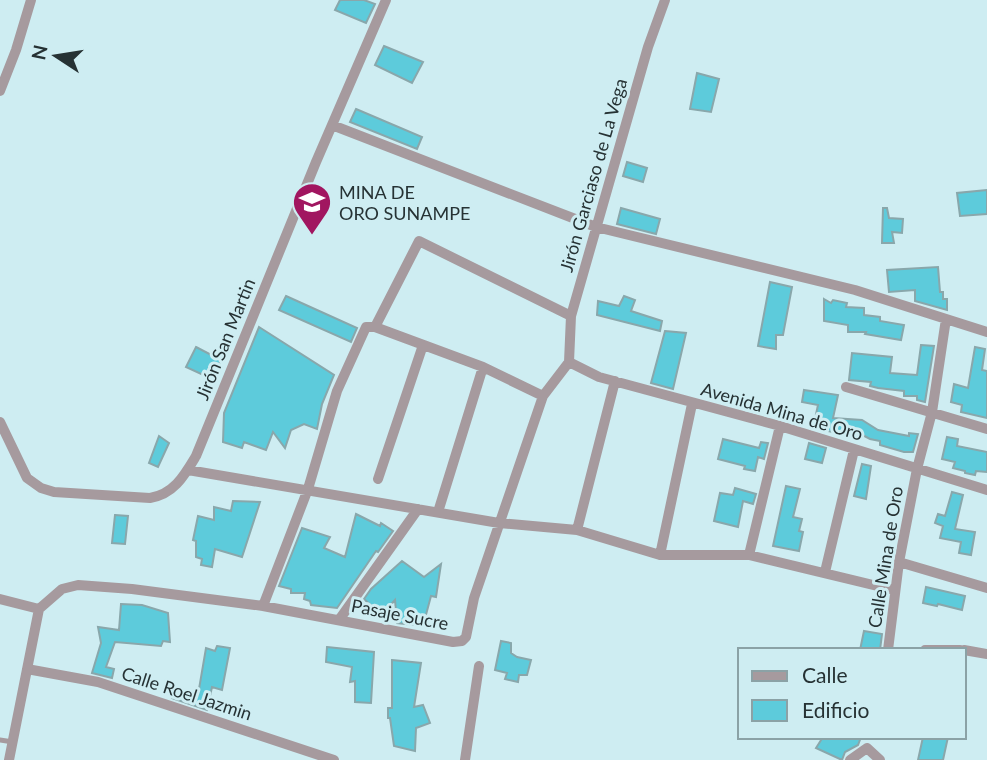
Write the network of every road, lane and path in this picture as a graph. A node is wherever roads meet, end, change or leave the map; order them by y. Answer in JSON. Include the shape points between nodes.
{"nodes":[{"id":1,"x":31,"y":0,"type":"edge"},
{"id":2,"x":386,"y":0,"type":"edge"},
{"id":3,"x":665,"y":0,"type":"edge"},
{"id":4,"x":0,"y":91,"type":"edge"},
{"id":5,"x":332,"y":125,"type":"junction"},
{"id":6,"x":596,"y":226,"type":"junction"},
{"id":7,"x":571,"y":317,"type":"junction"},
{"id":8,"x":946,"y":319,"type":"junction"},
{"id":9,"x":375,"y":327,"type":"junction"},
{"id":10,"x":987,"y":332,"type":"edge"},
{"id":11,"x":422,"y":345,"type":"junction"},
{"id":12,"x":569,"y":362,"type":"junction"},
{"id":13,"x":482,"y":367,"type":"junction"},
{"id":14,"x":615,"y":382,"type":"junction"},
{"id":15,"x":846,"y":387,"type":"dead end"},
{"id":16,"x":543,"y":396,"type":"junction"},
{"id":17,"x":692,"y":404,"type":"junction"},
{"id":18,"x":932,"y":412,"type":"junction"},
{"id":19,"x":0,"y":422,"type":"edge"},
{"id":20,"x":780,"y":426,"type":"junction"},
{"id":21,"x":987,"y":429,"type":"edge"},
{"id":22,"x":855,"y":450,"type":"junction"},
{"id":23,"x":917,"y":469,"type":"junction"},
{"id":24,"x":188,"y":470,"type":"junction"},
{"id":25,"x":378,"y":479,"type":"dead end"},
{"id":26,"x":308,"y":489,"type":"junction"},
{"id":27,"x":987,"y":490,"type":"edge"},
{"id":28,"x":418,"y":509,"type":"junction"},
{"id":29,"x":438,"y":512,"type":"junction"},
{"id":30,"x":499,"y":523,"type":"junction"},
{"id":31,"x":577,"y":530,"type":"junction"},
{"id":32,"x":660,"y":555,"type":"junction"},
{"id":33,"x":749,"y":555,"type":"junction"},
{"id":34,"x":899,"y":562,"type":"junction"},
{"id":35,"x":825,"y":572,"type":"junction"},
{"id":36,"x":987,"y":588,"type":"edge"},
{"id":37,"x":894,"y":590,"type":"junction"},
{"id":38,"x":0,"y":599,"type":"edge"},
{"id":39,"x":263,"y":606,"type":"junction"},
{"id":40,"x":39,"y":608,"type":"junction"},
{"id":41,"x":340,"y":620,"type":"junction"},
{"id":42,"x":888,"y":648,"type":"edge"},
{"id":43,"x":966,"y":651,"type":"edge"},
{"id":44,"x":987,"y":654,"type":"edge"},
{"id":45,"x":479,"y":666,"type":"dead end"},
{"id":46,"x":27,"y":669,"type":"junction"},
{"id":47,"x":0,"y":740,"type":"edge"},
{"id":48,"x":13,"y":742,"type":"junction"},
{"id":49,"x":868,"y":743,"type":"edge"},
{"id":50,"x":9,"y":760,"type":"edge"},
{"id":51,"x":334,"y":760,"type":"edge"},
{"id":52,"x":465,"y":760,"type":"edge"},
{"id":53,"x":850,"y":760,"type":"edge"},
{"id":54,"x":880,"y":760,"type":"edge"}],
"edges":[{"from":1,"to":4,"type":"street"},
{"from":2,"to":5,"type":"street","name":"Jirón San Martin"},
{"from":3,"to":6,"type":"street","name":"Jirón Garciaso de La Vega"},
{"from":5,"to":6,"type":"street"},
{"from":5,"to":24,"type":"street","name":"Jirón San Martin"},
{"from":6,"to":7,"type":"street","name":"Jirón Garciaso de La Vega"},
{"from":6,"to":8,"type":"street","via":[[855,290]]},
{"from":7,"to":9,"type":"street","via":[[419,241]]},
{"from":7,"to":12,"type":"street","name":"Jirón Garciaso de La Vega"},
{"from":8,"to":10,"type":"street"},
{"from":8,"to":18,"type":"street","name":"Calle Mina de Oro"},
{"from":9,"to":11,"type":"street"},
{"from":9,"to":26,"type":"street","via":[[366,327],[338,391]]},
{"from":11,"to":13,"type":"street"},
{"from":11,"to":25,"type":"street"},
{"from":12,"to":14,"type":"street","name":"Avenida Mina de Oro"},
{"from":12,"to":16,"type":"street","name":"Pasaje Sucre"},
{"from":13,"to":16,"type":"street"},
{"from":13,"to":29,"type":"street"},
{"from":14,"to":17,"type":"street","name":"Avenida Mina de Oro"},
{"from":14,"to":31,"type":"street"},
{"from":15,"to":18,"type":"street"},
{"from":16,"to":30,"type":"street","name":"Pasaje Sucre"},
{"from":17,"to":20,"type":"street","name":"Avenida Mina de Oro"},
{"from":17,"to":32,"type":"street"},
{"from":18,"to":21,"type":"street"},
{"from":18,"to":23,"type":"street","name":"Calle Mina de Oro"},
{"from":19,"to":24,"type":"street","name":"Jirón San Martin","via":[[27,478],[54,492],[163,496]]},
{"from":20,"to":22,"type":"street","name":"Avenida Mina de Oro"},
{"from":20,"to":33,"type":"street"},
{"from":22,"to":23,"type":"street","name":"Avenida Mina de Oro"},
{"from":22,"to":35,"type":"street"},
{"from":23,"to":27,"type":"street","name":"Avenida Mina de Oro"},
{"from":23,"to":34,"type":"street","name":"Calle Mina de Oro"},
{"from":24,"to":26,"type":"street"},
{"from":26,"to":28,"type":"street"},
{"from":26,"to":39,"type":"street"},
{"from":28,"to":29,"type":"street"},
{"from":28,"to":41,"type":"street"},
{"from":29,"to":30,"type":"street"},
{"from":30,"to":31,"type":"street"},
{"from":30,"to":41,"type":"street","name":"Pasaje Sucre","via":[[462,641]]},
{"from":31,"to":32,"type":"street"},
{"from":32,"to":33,"type":"street"},
{"from":33,"to":35,"type":"street"},
{"from":34,"to":36,"type":"street"},
{"from":34,"to":37,"type":"street","name":"Calle Mina de Oro"},
{"from":35,"to":37,"type":"street"},
{"from":37,"to":42,"type":"street","name":"Calle Mina de Oro"},
{"from":38,"to":40,"type":"street"},
{"from":39,"to":40,"type":"street","name":"Pasaje Sucre","via":[[78,585],[62,589]]},
{"from":39,"to":41,"type":"street","name":"Pasaje Sucre"},
{"from":40,"to":46,"type":"street"},
{"from":43,"to":44,"type":"street"},
{"from":45,"to":52,"type":"street"},
{"from":46,"to":48,"type":"street"},
{"from":46,"to":51,"type":"street","name":"Calle Roel Jazmin","via":[[98,682]]},
{"from":47,"to":48,"type":"lane"},
{"from":48,"to":50,"type":"street"},
{"from":49,"to":53,"type":"street"},
{"from":49,"to":54,"type":"street"}]}
